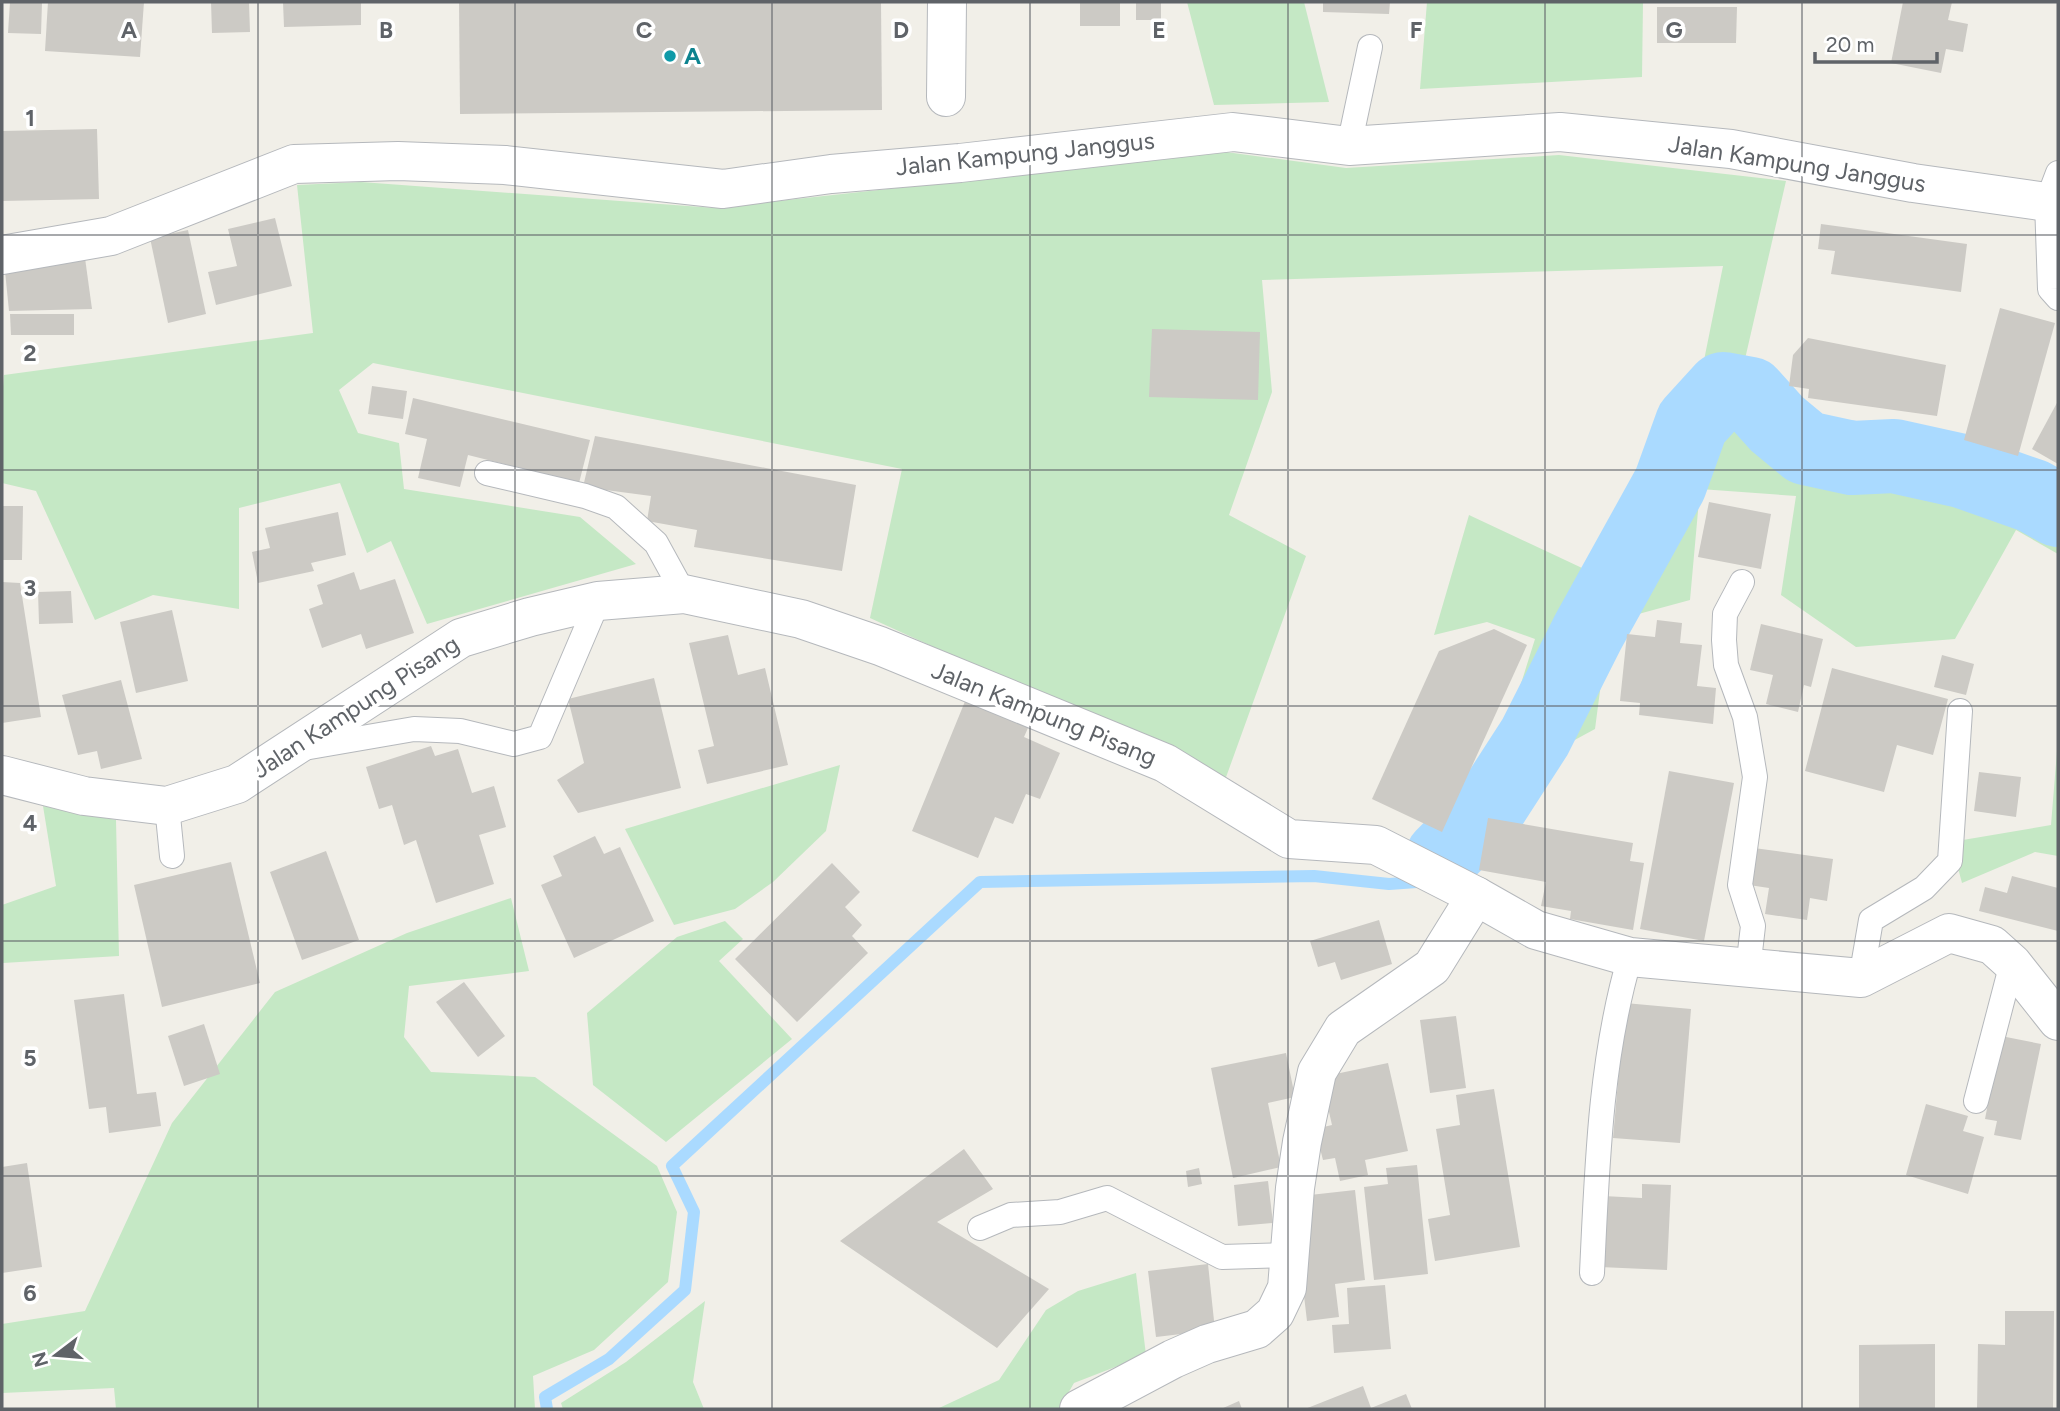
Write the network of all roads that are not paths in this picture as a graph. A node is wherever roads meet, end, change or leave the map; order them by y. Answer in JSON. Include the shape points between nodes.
{"nodes":[{"id":1,"x":947,"y":2,"type":"edge"},
{"id":2,"x":1370,"y":47,"type":"dead end"},
{"id":3,"x":946,"y":97,"type":"dead end"},
{"id":4,"x":1349,"y":146,"type":"junction"},
{"id":5,"x":2054,"y":192,"type":"edge"},
{"id":6,"x":2,"y":255,"type":"edge"},
{"id":7,"x":2058,"y":298,"type":"edge"},
{"id":8,"x":487,"y":473,"type":"dead end"},
{"id":9,"x":1741,"y":582,"type":"dead end"},
{"id":10,"x":684,"y":594,"type":"junction"},
{"id":11,"x":598,"y":601,"type":"junction"},
{"id":12,"x":1960,"y":711,"type":"dead end"},
{"id":13,"x":290,"y":750,"type":"junction"},
{"id":14,"x":2,"y":775,"type":"edge"},
{"id":15,"x":167,"y":806,"type":"junction"},
{"id":16,"x":172,"y":856,"type":"dead end"},
{"id":17,"x":1476,"y":896,"type":"junction"},
{"id":18,"x":1630,"y":957,"type":"junction"},
{"id":19,"x":2012,"y":963,"type":"junction"},
{"id":20,"x":1748,"y":969,"type":"junction"},
{"id":21,"x":1861,"y":978,"type":"junction"},
{"id":22,"x":2058,"y":1021,"type":"edge"},
{"id":23,"x":1976,"y":1101,"type":"dead end"},
{"id":24,"x":980,"y":1227,"type":"dead end"},
{"id":25,"x":1288,"y":1255,"type":"junction"},
{"id":26,"x":1592,"y":1273,"type":"dead end"},
{"id":27,"x":1079,"y":1409,"type":"edge"}],
"edges":[{"from":1,"to":3,"type":"street"},
{"from":2,"to":4,"type":"lane"},
{"from":4,"to":5,"type":"street","name":"Jalan Kampung Janggus","via":[[1560,132],[1731,149],[1913,183]]},
{"from":4,"to":6,"type":"street","name":"Jalan Kampung Janggus","via":[[1233,132],[723,189],[505,164],[293,164],[111,236]]},
{"from":5,"to":7,"type":"lane","via":[[2050,289]]},
{"from":8,"to":10,"type":"lane","via":[[616,507],[656,543]]},
{"from":9,"to":20,"type":"lane","via":[[1725,614],[1724,640],[1726,666],[1745,717],[1755,776],[1740,885],[1753,926]]},
{"from":10,"to":11,"type":"street","name":"Jalan Kampung Pisang"},
{"from":10,"to":17,"type":"street","name":"Jalan Kampung Pisang","via":[[801,619],[880,646],[1165,764],[1289,839],[1376,845]]},
{"from":11,"to":13,"type":"street","name":"Jalan Kampung Pisang","via":[[461,638]]},
{"from":11,"to":13,"type":"lane","via":[[540,737],[514,744],[460,731],[414,729]]},
{"from":12,"to":21,"type":"lane","via":[[1951,861],[1924,888],[1871,920]]},
{"from":13,"to":15,"type":"street","name":"Jalan Kampung Pisang","via":[[237,784]]},
{"from":14,"to":15,"type":"street","name":"Jalan Kampung Pisang","via":[[84,796]]},
{"from":15,"to":16,"type":"lane"},
{"from":17,"to":18,"type":"street","name":"Jalan Kampung Pisang","via":[[1536,930]]},
{"from":17,"to":25,"type":"street","via":[[1432,967],[1343,1030],[1317,1072],[1302,1142]]},
{"from":18,"to":20,"type":"street","name":"Jalan Kampung Pisang"},
{"from":18,"to":26,"type":"lane","via":[[1618,998],[1598,1148]]},
{"from":19,"to":21,"type":"street","via":[[1992,945],[1949,933]]},
{"from":19,"to":22,"type":"street"},
{"from":19,"to":23,"type":"lane"},
{"from":20,"to":21,"type":"street","name":"Jalan Kampung Pisang"},
{"from":24,"to":25,"type":"lane","via":[[1011,1215],[1060,1212],[1107,1198],[1222,1257]]},
{"from":25,"to":27,"type":"street","via":[[1287,1288],[1275,1313],[1257,1329],[1173,1359]]}]}
